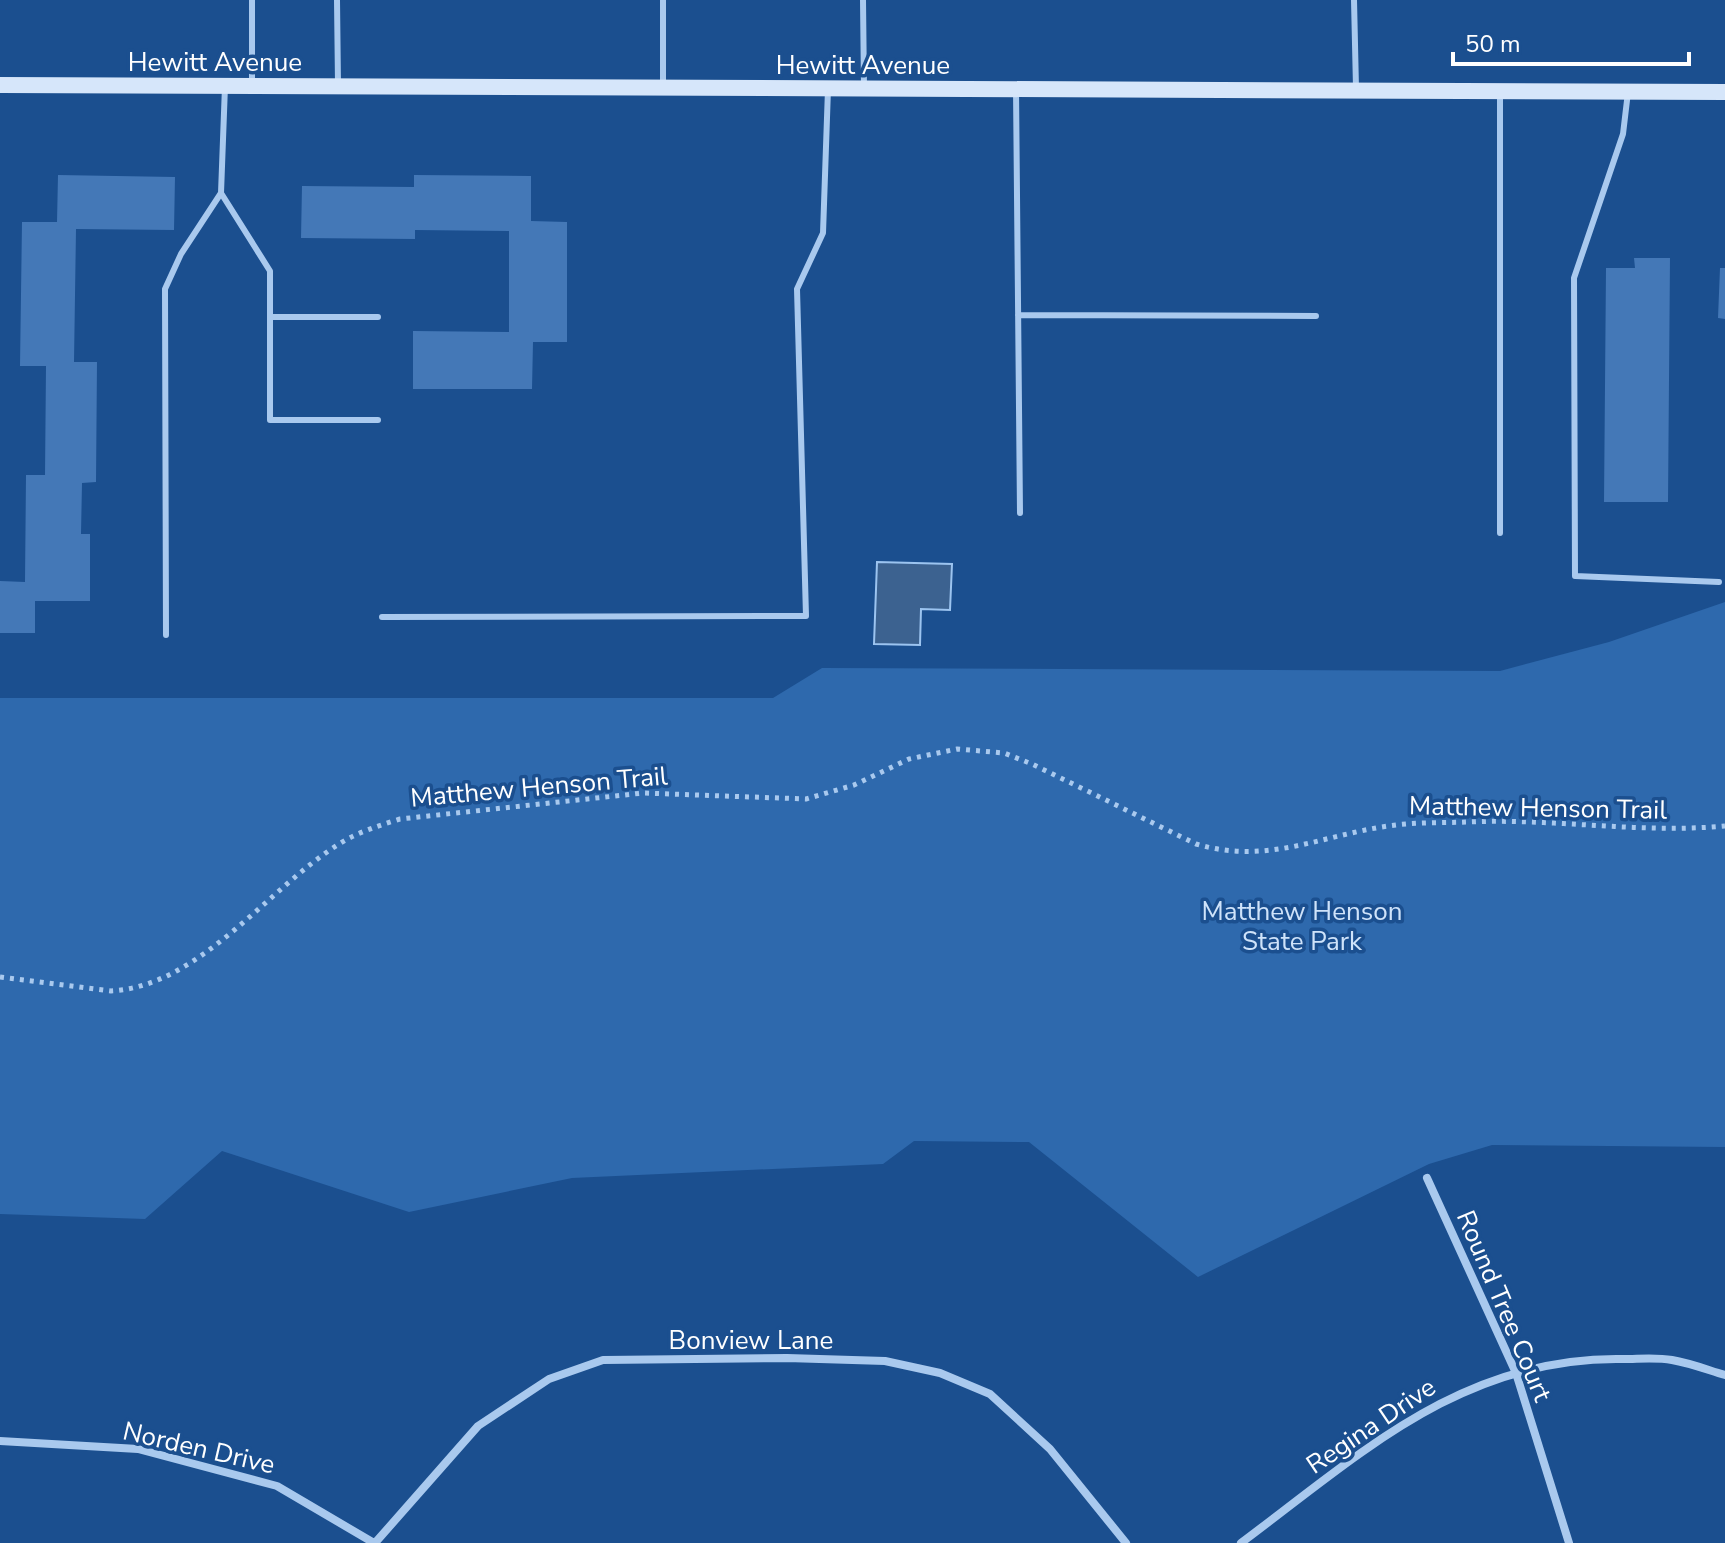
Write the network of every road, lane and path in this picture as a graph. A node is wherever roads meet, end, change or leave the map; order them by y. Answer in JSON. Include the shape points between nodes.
{"nodes":[{"id":1,"x":252,"y":0,"type":"edge"},
{"id":2,"x":337,"y":0,"type":"edge"},
{"id":3,"x":663,"y":0,"type":"edge"},
{"id":4,"x":863,"y":0,"type":"edge"},
{"id":5,"x":1354,"y":0,"type":"edge"},
{"id":6,"x":0,"y":85,"type":"edge"},
{"id":7,"x":225,"y":86,"type":"junction"},
{"id":8,"x":252,"y":86,"type":"junction"},
{"id":9,"x":338,"y":87,"type":"junction"},
{"id":10,"x":663,"y":88,"type":"junction"},
{"id":11,"x":828,"y":89,"type":"junction"},
{"id":12,"x":864,"y":89,"type":"junction"},
{"id":13,"x":1016,"y":89,"type":"junction"},
{"id":14,"x":1356,"y":91,"type":"junction"},
{"id":15,"x":1500,"y":92,"type":"junction"},
{"id":16,"x":1628,"y":92,"type":"junction"},
{"id":17,"x":1725,"y":92,"type":"edge"},
{"id":18,"x":221,"y":193,"type":"junction"},
{"id":19,"x":1018,"y":315,"type":"junction"},
{"id":20,"x":1316,"y":316,"type":"dead end"},
{"id":21,"x":270,"y":317,"type":"junction"},
{"id":22,"x":378,"y":317,"type":"dead end"},
{"id":23,"x":378,"y":420,"type":"dead end"},
{"id":24,"x":1020,"y":513,"type":"dead end"},
{"id":25,"x":1500,"y":533,"type":"dead end"},
{"id":26,"x":1719,"y":582,"type":"dead end"},
{"id":27,"x":382,"y":617,"type":"dead end"},
{"id":28,"x":166,"y":635,"type":"dead end"},
{"id":29,"x":1725,"y":826,"type":"edge"},
{"id":30,"x":0,"y":977,"type":"edge"},
{"id":31,"x":1427,"y":1178,"type":"dead end"},
{"id":32,"x":1516,"y":1373,"type":"junction"},
{"id":33,"x":1725,"y":1375,"type":"edge"},
{"id":34,"x":0,"y":1441,"type":"edge"},
{"id":35,"x":375,"y":1543,"type":"edge"},
{"id":36,"x":1126,"y":1543,"type":"edge"},
{"id":37,"x":1241,"y":1543,"type":"edge"},
{"id":38,"x":1569,"y":1543,"type":"edge"}],
"edges":[{"from":1,"to":8,"type":"lane"},
{"from":2,"to":9,"type":"lane"},
{"from":3,"to":10,"type":"lane"},
{"from":4,"to":12,"type":"lane"},
{"from":5,"to":14,"type":"lane"},
{"from":6,"to":7,"type":"street","name":"Hewitt Avenue"},
{"from":7,"to":8,"type":"street","name":"Hewitt Avenue"},
{"from":7,"to":18,"type":"lane"},
{"from":8,"to":9,"type":"street","name":"Hewitt Avenue"},
{"from":9,"to":10,"type":"street","name":"Hewitt Avenue"},
{"from":10,"to":11,"type":"street","name":"Hewitt Avenue"},
{"from":11,"to":12,"type":"street","name":"Hewitt Avenue"},
{"from":11,"to":27,"type":"lane","via":[[823,233],[797,289],[806,616]]},
{"from":12,"to":13,"type":"street","name":"Hewitt Avenue"},
{"from":13,"to":14,"type":"street","name":"Hewitt Avenue"},
{"from":13,"to":19,"type":"lane"},
{"from":14,"to":15,"type":"street","name":"Hewitt Avenue"},
{"from":15,"to":16,"type":"street","name":"Hewitt Avenue"},
{"from":15,"to":25,"type":"lane"},
{"from":16,"to":17,"type":"street","name":"Hewitt Avenue"},
{"from":16,"to":26,"type":"lane","via":[[1623,134],[1574,278],[1575,576]]},
{"from":18,"to":21,"type":"lane","via":[[270,271]]},
{"from":18,"to":28,"type":"lane","via":[[165,289]]},
{"from":19,"to":20,"type":"lane"},
{"from":19,"to":24,"type":"lane"},
{"from":21,"to":22,"type":"lane"},
{"from":21,"to":23,"type":"lane","via":[[270,420]]},
{"from":29,"to":30,"type":"path","name":"Matthew Henson Trail","via":[[1684,830],[1458,822],[1390,826],[1275,851],[1223,851],[1196,844],[1004,753],[957,749],[909,759],[854,785],[806,799],[643,793],[400,819],[336,846],[194,959],[129,990]]},
{"from":31,"to":32,"type":"street","name":"Round Tree Court"},
{"from":32,"to":33,"type":"street","name":"Regina Drive","via":[[1582,1358],[1671,1360]]},
{"from":32,"to":37,"type":"street","name":"Regina Drive","via":[[1452,1394],[1396,1427]]},
{"from":32,"to":38,"type":"street","name":"Round Tree Court"},
{"from":34,"to":35,"type":"street","name":"Norden Drive","via":[[138,1449],[277,1486]]},
{"from":35,"to":36,"type":"street","name":"Bonview Lane","via":[[478,1426],[549,1379],[603,1360],[787,1358],[885,1361],[940,1373],[990,1394],[1050,1449]]}]}
